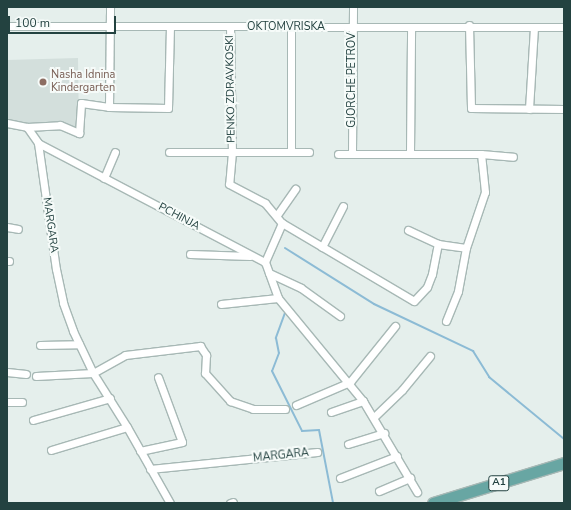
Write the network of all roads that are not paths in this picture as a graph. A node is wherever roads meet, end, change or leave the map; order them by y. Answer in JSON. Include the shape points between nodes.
{"nodes":[{"id":1,"x":110,"y":7,"type":"edge"},
{"id":2,"x":353,"y":7,"type":"edge"},
{"id":3,"x":469,"y":25,"type":"junction"},
{"id":4,"x":7,"y":26,"type":"edge"},
{"id":5,"x":170,"y":26,"type":"junction"},
{"id":6,"x":230,"y":26,"type":"junction"},
{"id":7,"x":353,"y":26,"type":"junction"},
{"id":8,"x":110,"y":27,"type":"junction"},
{"id":9,"x":411,"y":27,"type":"junction"},
{"id":10,"x":534,"y":27,"type":"junction"},
{"id":11,"x":291,"y":28,"type":"junction"},
{"id":12,"x":564,"y":28,"type":"edge"},
{"id":13,"x":109,"y":107,"type":"junction"},
{"id":14,"x":529,"y":108,"type":"junction"},
{"id":15,"x":564,"y":108,"type":"edge"},
{"id":16,"x":7,"y":123,"type":"edge"},
{"id":17,"x":27,"y":127,"type":"junction"},
{"id":18,"x":38,"y":143,"type":"junction"},
{"id":19,"x":115,"y":152,"type":"dead end"},
{"id":20,"x":170,"y":152,"type":"dead end"},
{"id":21,"x":232,"y":152,"type":"junction"},
{"id":22,"x":291,"y":152,"type":"junction"},
{"id":23,"x":309,"y":152,"type":"dead end"},
{"id":24,"x":352,"y":153,"type":"junction"},
{"id":25,"x":410,"y":153,"type":"junction"},
{"id":26,"x":338,"y":154,"type":"dead end"},
{"id":27,"x":481,"y":154,"type":"junction"},
{"id":28,"x":513,"y":157,"type":"dead end"},
{"id":29,"x":104,"y":178,"type":"junction"},
{"id":30,"x":295,"y":189,"type":"dead end"},
{"id":31,"x":343,"y":206,"type":"dead end"},
{"id":32,"x":277,"y":215,"type":"junction"},
{"id":33,"x":282,"y":223,"type":"junction"},
{"id":34,"x":7,"y":227,"type":"edge"},
{"id":35,"x":18,"y":229,"type":"dead end"},
{"id":36,"x":408,"y":230,"type":"dead end"},
{"id":37,"x":438,"y":244,"type":"junction"},
{"id":38,"x":322,"y":247,"type":"junction"},
{"id":39,"x":466,"y":248,"type":"junction"},
{"id":40,"x":190,"y":254,"type":"dead end"},
{"id":41,"x":253,"y":256,"type":"junction"},
{"id":42,"x":264,"y":262,"type":"junction"},
{"id":43,"x":269,"y":273,"type":"junction"},
{"id":44,"x":278,"y":298,"type":"junction"},
{"id":45,"x":221,"y":304,"type":"dead end"},
{"id":46,"x":340,"y":316,"type":"dead end"},
{"id":47,"x":446,"y":321,"type":"dead end"},
{"id":48,"x":395,"y":326,"type":"dead end"},
{"id":49,"x":40,"y":344,"type":"dead end"},
{"id":50,"x":79,"y":344,"type":"junction"},
{"id":51,"x":430,"y":356,"type":"dead end"},
{"id":52,"x":7,"y":372,"type":"edge"},
{"id":53,"x":93,"y":373,"type":"junction"},
{"id":54,"x":26,"y":374,"type":"dead end"},
{"id":55,"x":36,"y":376,"type":"dead end"},
{"id":56,"x":158,"y":377,"type":"dead end"},
{"id":57,"x":350,"y":382,"type":"junction"},
{"id":58,"x":110,"y":398,"type":"junction"},
{"id":59,"x":363,"y":401,"type":"junction"},
{"id":60,"x":7,"y":402,"type":"edge"},
{"id":61,"x":22,"y":402,"type":"dead end"},
{"id":62,"x":296,"y":405,"type":"dead end"},
{"id":63,"x":284,"y":409,"type":"dead end"},
{"id":64,"x":331,"y":412,"type":"dead end"},
{"id":65,"x":374,"y":417,"type":"junction"},
{"id":66,"x":33,"y":420,"type":"dead end"},
{"id":67,"x":127,"y":427,"type":"junction"},
{"id":68,"x":384,"y":433,"type":"junction"},
{"id":69,"x":348,"y":444,"type":"dead end"},
{"id":70,"x":51,"y":450,"type":"dead end"},
{"id":71,"x":140,"y":452,"type":"junction"},
{"id":72,"x":317,"y":452,"type":"dead end"},
{"id":73,"x":397,"y":456,"type":"junction"},
{"id":74,"x":564,"y":463,"type":"edge"},
{"id":75,"x":150,"y":469,"type":"junction"},
{"id":76,"x":340,"y":478,"type":"dead end"},
{"id":77,"x":410,"y":478,"type":"junction"},
{"id":78,"x":379,"y":491,"type":"dead end"},
{"id":79,"x":417,"y":492,"type":"dead end"},
{"id":80,"x":170,"y":503,"type":"edge"},
{"id":81,"x":434,"y":503,"type":"edge"}],
"edges":[{"from":1,"to":8,"type":"street"},
{"from":2,"to":7,"type":"street","name":"GJORCHE PETROV"},
{"from":3,"to":9,"type":"street","name":"OKTOMVRISKA"},
{"from":3,"to":10,"type":"street","name":"OKTOMVRISKA"},
{"from":3,"to":14,"type":"street","via":[[471,108]]},
{"from":4,"to":8,"type":"street","name":"OKTOMVRISKA"},
{"from":5,"to":6,"type":"street","name":"OKTOMVRISKA"},
{"from":5,"to":8,"type":"street","name":"OKTOMVRISKA"},
{"from":5,"to":13,"type":"street","via":[[168,108]]},
{"from":6,"to":11,"type":"street","name":"OKTOMVRISKA"},
{"from":6,"to":21,"type":"street","name":"PENKO ZDRAVKOSKI"},
{"from":7,"to":9,"type":"street","name":"OKTOMVRISKA"},
{"from":7,"to":11,"type":"street","name":"OKTOMVRISKA"},
{"from":7,"to":24,"type":"street","name":"GJORCHE PETROV"},
{"from":8,"to":13,"type":"street"},
{"from":9,"to":25,"type":"street"},
{"from":10,"to":12,"type":"street","name":"OKTOMVRISKA"},
{"from":10,"to":14,"type":"street"},
{"from":11,"to":22,"type":"street"},
{"from":13,"to":17,"type":"street","via":[[80,103],[79,133],[60,125]]},
{"from":14,"to":15,"type":"street"},
{"from":16,"to":17,"type":"street"},
{"from":17,"to":18,"type":"street","name":"MARGARA"},
{"from":18,"to":29,"type":"street","name":"PCHINJA"},
{"from":18,"to":50,"type":"street","name":"MARGARA","via":[[63,303]]},
{"from":19,"to":29,"type":"street"},
{"from":20,"to":21,"type":"street","name":"PENKO ZDRAVKOSKI"},
{"from":21,"to":22,"type":"street","name":"PENKO ZDRAVKOSKI"},
{"from":21,"to":32,"type":"street","via":[[229,184],[265,203]]},
{"from":22,"to":23,"type":"street","name":"PENKO ZDRAVKOSKI"},
{"from":24,"to":25,"type":"street"},
{"from":24,"to":26,"type":"street"},
{"from":25,"to":27,"type":"street"},
{"from":27,"to":28,"type":"street"},
{"from":27,"to":39,"type":"street","via":[[485,192]]},
{"from":29,"to":41,"type":"street","name":"PCHINJA"},
{"from":30,"to":32,"type":"street"},
{"from":31,"to":38,"type":"street"},
{"from":32,"to":33,"type":"street"},
{"from":33,"to":38,"type":"street"},
{"from":33,"to":42,"type":"street"},
{"from":34,"to":35,"type":"street"},
{"from":36,"to":37,"type":"street"},
{"from":37,"to":38,"type":"street","via":[[430,281],[414,301]]},
{"from":37,"to":39,"type":"street"},
{"from":39,"to":47,"type":"street","via":[[458,291]]},
{"from":40,"to":41,"type":"street","name":"PCHINJA"},
{"from":41,"to":42,"type":"street","name":"PCHINJA"},
{"from":42,"to":43,"type":"street"},
{"from":43,"to":44,"type":"street"},
{"from":43,"to":46,"type":"street","via":[[301,288]]},
{"from":44,"to":45,"type":"street"},
{"from":44,"to":57,"type":"street"},
{"from":48,"to":57,"type":"street"},
{"from":49,"to":50,"type":"street"},
{"from":50,"to":53,"type":"street","name":"MARGARA"},
{"from":51,"to":65,"type":"street","via":[[402,390]]},
{"from":52,"to":54,"type":"street"},
{"from":53,"to":55,"type":"street"},
{"from":53,"to":58,"type":"street","name":"MARGARA"},
{"from":53,"to":63,"type":"street","via":[[125,355],[200,346],[206,355],[205,373],[230,402],[253,409]]},
{"from":56,"to":71,"type":"street","via":[[182,442]]},
{"from":57,"to":59,"type":"street"},
{"from":57,"to":62,"type":"street"},
{"from":58,"to":66,"type":"street"},
{"from":58,"to":67,"type":"street","name":"MARGARA"},
{"from":59,"to":64,"type":"street"},
{"from":59,"to":65,"type":"street"},
{"from":60,"to":61,"type":"street"},
{"from":65,"to":68,"type":"street"},
{"from":67,"to":70,"type":"street"},
{"from":67,"to":71,"type":"street","name":"MARGARA"},
{"from":68,"to":69,"type":"street"},
{"from":68,"to":73,"type":"street"},
{"from":71,"to":75,"type":"street","name":"MARGARA"},
{"from":72,"to":75,"type":"street","name":"MARGARA"},
{"from":73,"to":76,"type":"street"},
{"from":73,"to":77,"type":"street"},
{"from":74,"to":81,"type":"main road","number":"A1"},
{"from":75,"to":80,"type":"street","name":"MARGARA"},
{"from":77,"to":78,"type":"street"},
{"from":77,"to":79,"type":"street"}]}
